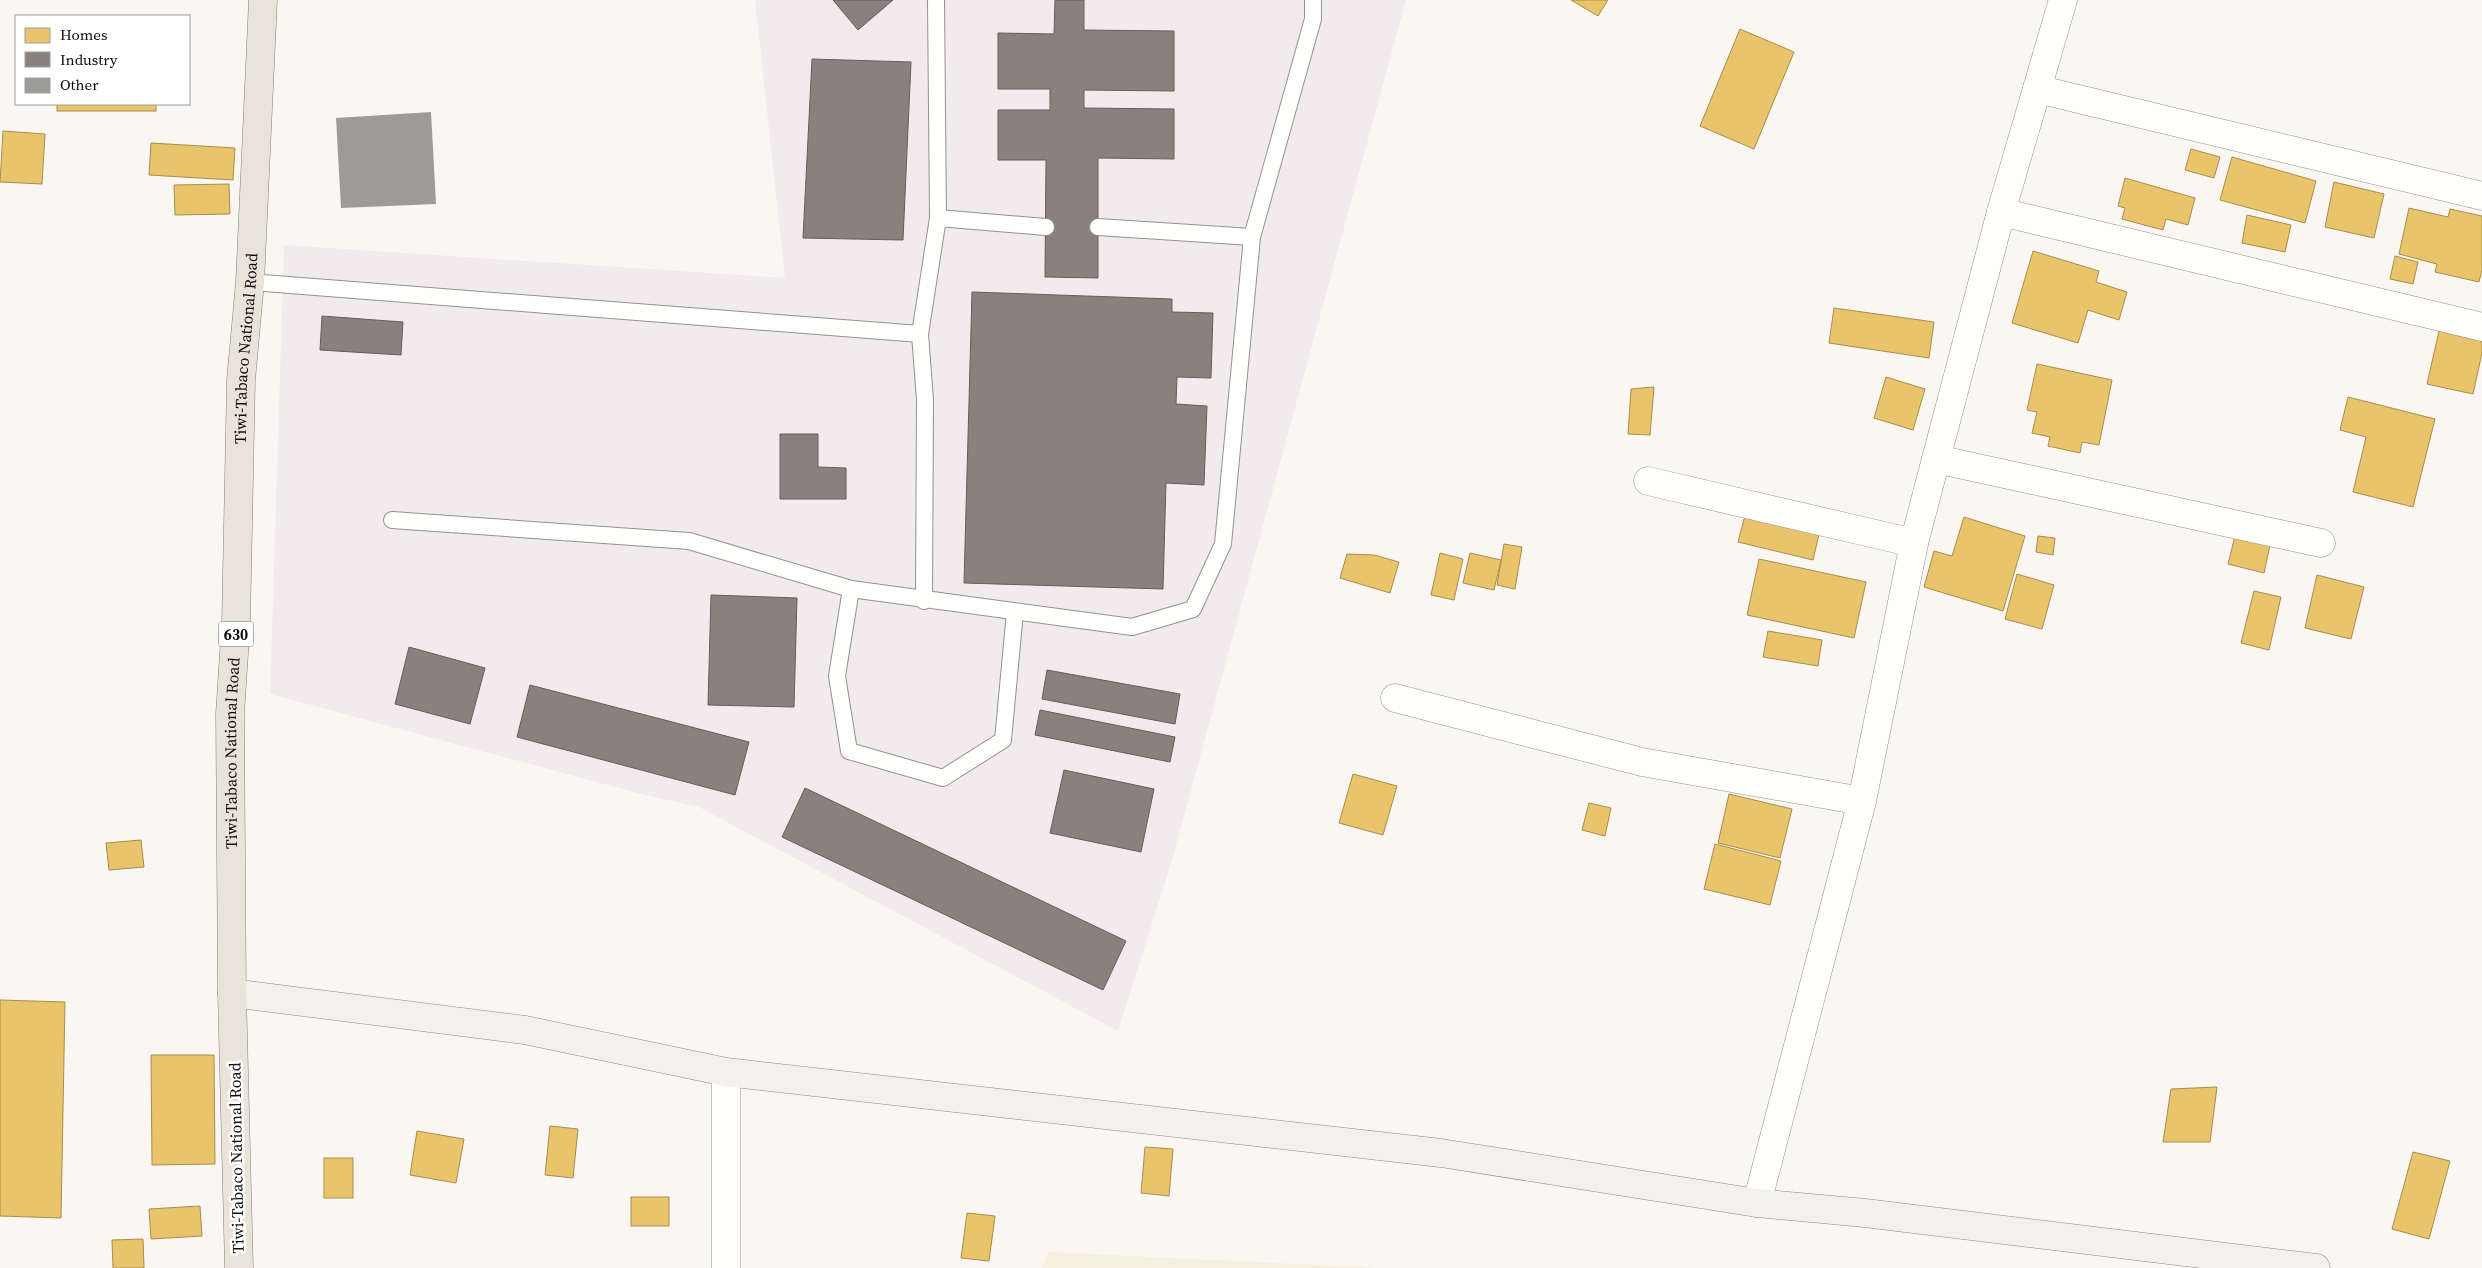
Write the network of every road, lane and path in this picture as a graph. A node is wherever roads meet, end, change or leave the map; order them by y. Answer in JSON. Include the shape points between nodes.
{"nodes":[{"id":1,"x":263,"y":0,"type":"edge"},
{"id":2,"x":936,"y":0,"type":"edge"},
{"id":3,"x":1313,"y":0,"type":"edge"},
{"id":4,"x":2063,"y":0,"type":"edge"},
{"id":5,"x":2037,"y":89,"type":"junction"},
{"id":6,"x":2482,"y":196,"type":"edge"},
{"id":7,"x":2001,"y":212,"type":"junction"},
{"id":8,"x":938,"y":218,"type":"junction"},
{"id":9,"x":1046,"y":227,"type":"dead end"},
{"id":10,"x":1098,"y":227,"type":"dead end"},
{"id":11,"x":1252,"y":237,"type":"junction"},
{"id":12,"x":250,"y":282,"type":"junction"},
{"id":13,"x":2482,"y":327,"type":"edge"},
{"id":14,"x":920,"y":334,"type":"junction"},
{"id":15,"x":1936,"y":459,"type":"junction"},
{"id":16,"x":1648,"y":481,"type":"dead end"},
{"id":17,"x":392,"y":520,"type":"dead end"},
{"id":18,"x":1914,"y":543,"type":"junction"},
{"id":19,"x":2321,"y":543,"type":"dead end"},
{"id":20,"x":850,"y":589,"type":"junction"},
{"id":21,"x":924,"y":601,"type":"junction"},
{"id":22,"x":1015,"y":612,"type":"junction"},
{"id":23,"x":1395,"y":698,"type":"dead end"},
{"id":24,"x":1862,"y":801,"type":"junction"},
{"id":25,"x":232,"y":993,"type":"junction"},
{"id":26,"x":726,"y":1072,"type":"junction"},
{"id":27,"x":1757,"y":1203,"type":"junction"},
{"id":28,"x":239,"y":1268,"type":"edge"},
{"id":29,"x":726,"y":1268,"type":"edge"},
{"id":30,"x":2316,"y":1268,"type":"edge"}],
"edges":[{"from":1,"to":12,"type":"main road","name":"Tiwi-Tabaco National Road","number":"630"},
{"from":2,"to":8,"type":"lane"},
{"from":3,"to":11,"type":"lane","via":[[1313,19]]},
{"from":4,"to":5,"type":"street"},
{"from":5,"to":6,"type":"street"},
{"from":5,"to":7,"type":"street"},
{"from":7,"to":13,"type":"street"},
{"from":7,"to":15,"type":"street"},
{"from":8,"to":9,"type":"lane"},
{"from":8,"to":14,"type":"lane"},
{"from":10,"to":11,"type":"lane"},
{"from":11,"to":22,"type":"lane","via":[[1223,544],[1193,609],[1132,627]]},
{"from":12,"to":14,"type":"lane"},
{"from":12,"to":25,"type":"main road","name":"Tiwi-Tabaco National Road","number":"630","via":[[241,380],[236,623],[230,714]]},
{"from":14,"to":21,"type":"lane","via":[[924,400]]},
{"from":15,"to":18,"type":"street"},
{"from":15,"to":19,"type":"street"},
{"from":16,"to":18,"type":"street"},
{"from":17,"to":20,"type":"lane","via":[[689,541]]},
{"from":18,"to":24,"type":"street"},
{"from":20,"to":21,"type":"lane"},
{"from":20,"to":22,"type":"lane","via":[[837,676],[849,751],[943,778],[1003,740]]},
{"from":21,"to":22,"type":"lane"},
{"from":23,"to":24,"type":"street","via":[[1642,762]]},
{"from":24,"to":27,"type":"street"},
{"from":25,"to":26,"type":"main road","via":[[525,1030]]},
{"from":25,"to":28,"type":"main road","name":"Tiwi-Tabaco National Road","number":"630"},
{"from":26,"to":27,"type":"main road","via":[[1441,1153]]},
{"from":26,"to":29,"type":"street"},
{"from":27,"to":30,"type":"main road","via":[[1865,1212]]}]}
